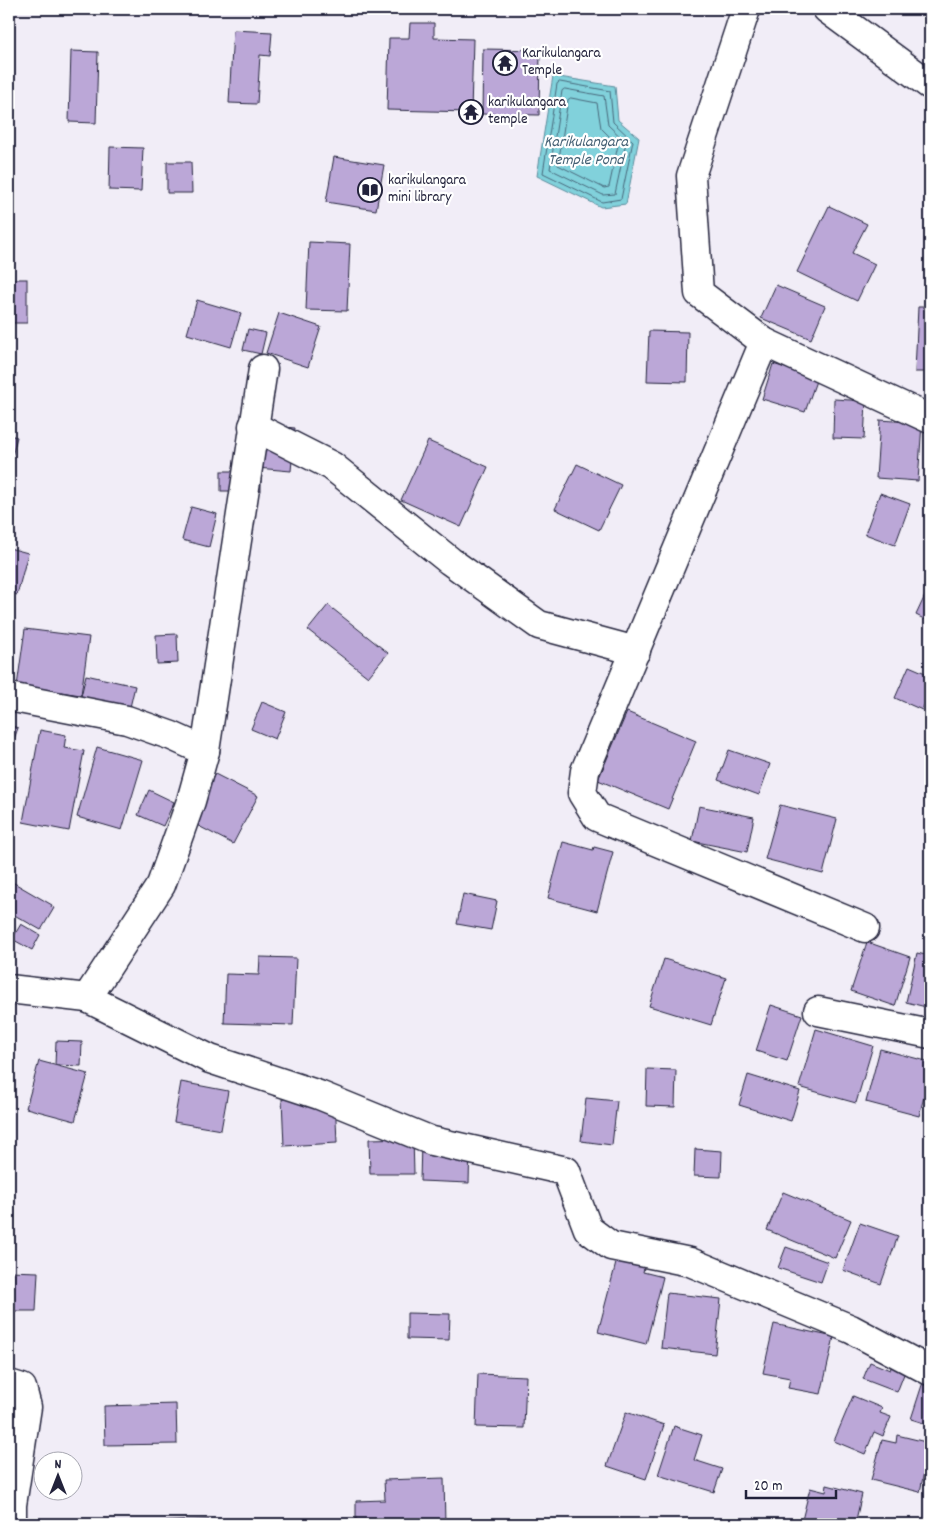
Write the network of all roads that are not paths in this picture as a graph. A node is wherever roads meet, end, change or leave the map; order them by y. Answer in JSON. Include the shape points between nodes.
{"nodes":[{"id":1,"x":746,"y":9,"type":"edge"},
{"id":2,"x":826,"y":9,"type":"edge"},
{"id":3,"x":930,"y":85,"type":"edge"},
{"id":4,"x":764,"y":342,"type":"junction"},
{"id":5,"x":263,"y":368,"type":"dead end"},
{"id":6,"x":930,"y":419,"type":"edge"},
{"id":7,"x":253,"y":426,"type":"junction"},
{"id":8,"x":636,"y":651,"type":"junction"},
{"id":9,"x":9,"y":697,"type":"edge"},
{"id":10,"x":205,"y":751,"type":"junction"},
{"id":11,"x":865,"y":928,"type":"dead end"},
{"id":12,"x":9,"y":989,"type":"edge"},
{"id":13,"x":87,"y":998,"type":"junction"},
{"id":14,"x":818,"y":1011,"type":"dead end"},
{"id":15,"x":930,"y":1034,"type":"edge"},
{"id":16,"x":930,"y":1371,"type":"edge"},
{"id":17,"x":9,"y":1384,"type":"edge"},
{"id":18,"x":12,"y":1524,"type":"edge"}],
"edges":[{"from":1,"to":4,"type":"street","via":[[692,176],[699,293]]},
{"from":2,"to":3,"type":"street"},
{"from":4,"to":6,"type":"street"},
{"from":4,"to":8,"type":"street"},
{"from":5,"to":7,"type":"street"},
{"from":7,"to":8,"type":"street","via":[[332,466],[450,561],[539,624]]},
{"from":7,"to":10,"type":"street"},
{"from":8,"to":11,"type":"street","via":[[586,771],[582,793],[597,817]]},
{"from":9,"to":10,"type":"street","via":[[127,720]]},
{"from":10,"to":13,"type":"street","via":[[191,801],[160,885]]},
{"from":12,"to":13,"type":"street"},
{"from":13,"to":16,"type":"street","via":[[210,1059],[318,1095],[432,1141],[566,1170],[588,1229],[611,1246],[690,1262],[851,1329]]},
{"from":14,"to":15,"type":"street"},
{"from":17,"to":18,"type":"street","via":[[22,1388],[27,1407]]}]}
